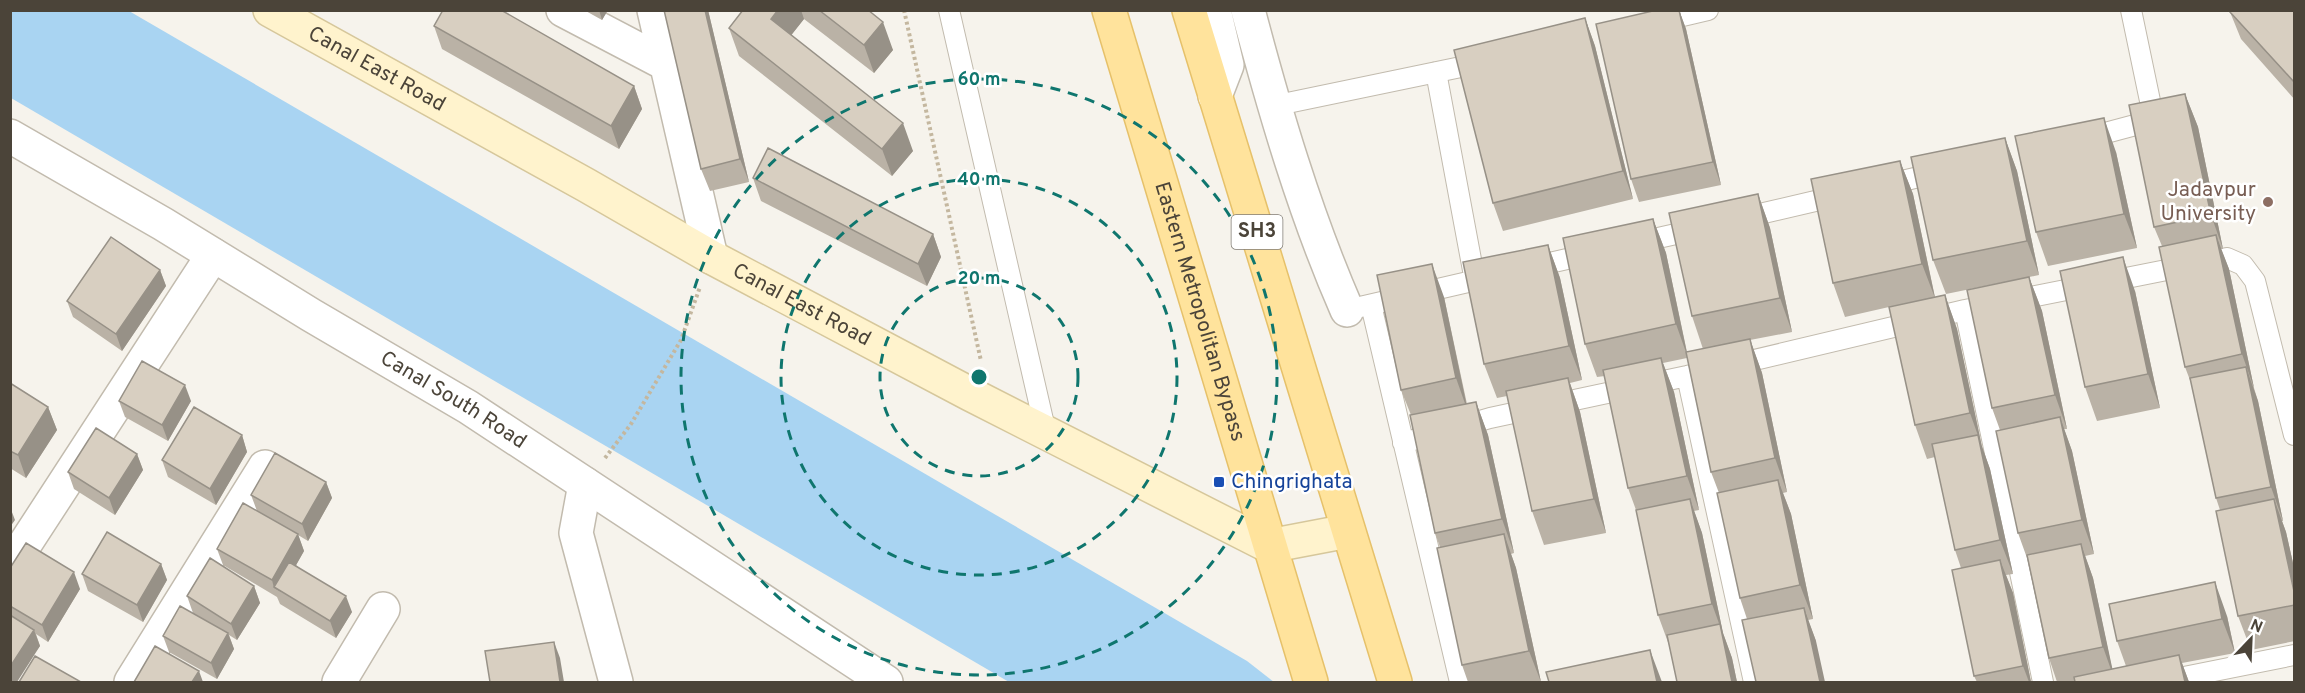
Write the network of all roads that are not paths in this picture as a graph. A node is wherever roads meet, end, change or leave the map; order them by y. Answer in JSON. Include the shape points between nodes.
{"nodes":[{"id":1,"x":270,"y":10,"type":"edge"},
{"id":2,"x":563,"y":10,"type":"edge"},
{"id":3,"x":654,"y":10,"type":"edge"},
{"id":4,"x":949,"y":10,"type":"edge"},
{"id":5,"x":1109,"y":10,"type":"edge"},
{"id":6,"x":1189,"y":10,"type":"edge"},
{"id":7,"x":1214,"y":10,"type":"edge"},
{"id":8,"x":1248,"y":10,"type":"edge"},
{"id":9,"x":1708,"y":10,"type":"edge"},
{"id":10,"x":2131,"y":10,"type":"edge"},
{"id":11,"x":1641,"y":26,"type":"edge"},
{"id":12,"x":1507,"y":57,"type":"edge"},
{"id":13,"x":668,"y":65,"type":"junction"},
{"id":14,"x":1436,"y":72,"type":"junction"},
{"id":15,"x":1215,"y":96,"type":"junction"},
{"id":16,"x":1273,"y":106,"type":"junction"},
{"id":17,"x":10,"y":136,"type":"edge"},
{"id":18,"x":2070,"y":141,"type":"edge"},
{"id":19,"x":1954,"y":169,"type":"edge"},
{"id":20,"x":213,"y":255,"type":"junction"},
{"id":21,"x":711,"y":257,"type":"junction"},
{"id":22,"x":1475,"y":281,"type":"junction"},
{"id":23,"x":1367,"y":306,"type":"junction"},
{"id":24,"x":1965,"y":310,"type":"junction"},
{"id":25,"x":1687,"y":376,"type":"junction"},
{"id":26,"x":1046,"y":433,"type":"junction"},
{"id":27,"x":2295,"y":435,"type":"edge"},
{"id":28,"x":1403,"y":443,"type":"junction"},
{"id":29,"x":265,"y":467,"type":"edge"},
{"id":30,"x":585,"y":484,"type":"junction"},
{"id":31,"x":1348,"y":531,"type":"junction"},
{"id":32,"x":1269,"y":546,"type":"junction"},
{"id":33,"x":10,"y":567,"type":"edge"},
{"id":34,"x":384,"y":609,"type":"dead end"},
{"id":35,"x":2295,"y":655,"type":"edge"},
{"id":36,"x":131,"y":682,"type":"edge"},
{"id":37,"x":339,"y":682,"type":"edge"},
{"id":38,"x":616,"y":682,"type":"edge"},
{"id":39,"x":886,"y":682,"type":"edge"},
{"id":40,"x":1311,"y":682,"type":"edge"},
{"id":41,"x":1395,"y":682,"type":"edge"},
{"id":42,"x":1460,"y":682,"type":"edge"},
{"id":43,"x":1754,"y":682,"type":"edge"},
{"id":44,"x":2043,"y":682,"type":"edge"},
{"id":45,"x":2158,"y":682,"type":"edge"}],
"edges":[{"from":1,"to":21,"type":"main road","name":"Canal East Road"},
{"from":2,"to":13,"type":"street"},
{"from":3,"to":13,"type":"street"},
{"from":4,"to":26,"type":"lane"},
{"from":5,"to":32,"type":"main road","name":"Eastern Metropolitan Bypass"},
{"from":6,"to":15,"type":"main road","number":"SH3"},
{"from":7,"to":15,"type":"street","via":[[1227,64]]},
{"from":8,"to":16,"type":"street"},
{"from":9,"to":11,"type":"lane"},
{"from":10,"to":18,"type":"lane","via":[[2154,120]]},
{"from":12,"to":14,"type":"lane"},
{"from":13,"to":21,"type":"street"},
{"from":14,"to":16,"type":"lane"},
{"from":14,"to":22,"type":"lane"},
{"from":15,"to":31,"type":"main road","number":"SH3"},
{"from":16,"to":23,"type":"street","via":[[1328,268]]},
{"from":17,"to":20,"type":"street","name":"Canal South Road"},
{"from":19,"to":22,"type":"lane"},
{"from":20,"to":30,"type":"street","name":"Canal South Road","via":[[468,407]]},
{"from":20,"to":33,"type":"street"},
{"from":21,"to":26,"type":"main road","name":"Canal East Road"},
{"from":22,"to":23,"type":"lane"},
{"from":23,"to":28,"type":"lane"},
{"from":24,"to":25,"type":"lane"},
{"from":24,"to":27,"type":"lane","via":[[2227,258],[2243,265],[2255,281]]},
{"from":24,"to":44,"type":"lane"},
{"from":25,"to":28,"type":"lane","via":[[1490,418]]},
{"from":25,"to":43,"type":"lane"},
{"from":26,"to":32,"type":"main road","name":"Canal East Road"},
{"from":28,"to":42,"type":"lane"},
{"from":29,"to":36,"type":"street"},
{"from":30,"to":38,"type":"street","via":[[576,533]]},
{"from":30,"to":39,"type":"street","name":"Canal South Road"},
{"from":31,"to":32,"type":"main road"},
{"from":31,"to":41,"type":"main road","number":"SH3"},
{"from":32,"to":40,"type":"main road","name":"Eastern Metropolitan Bypass"},
{"from":34,"to":37,"type":"street"},
{"from":35,"to":45,"type":"lane"}]}
